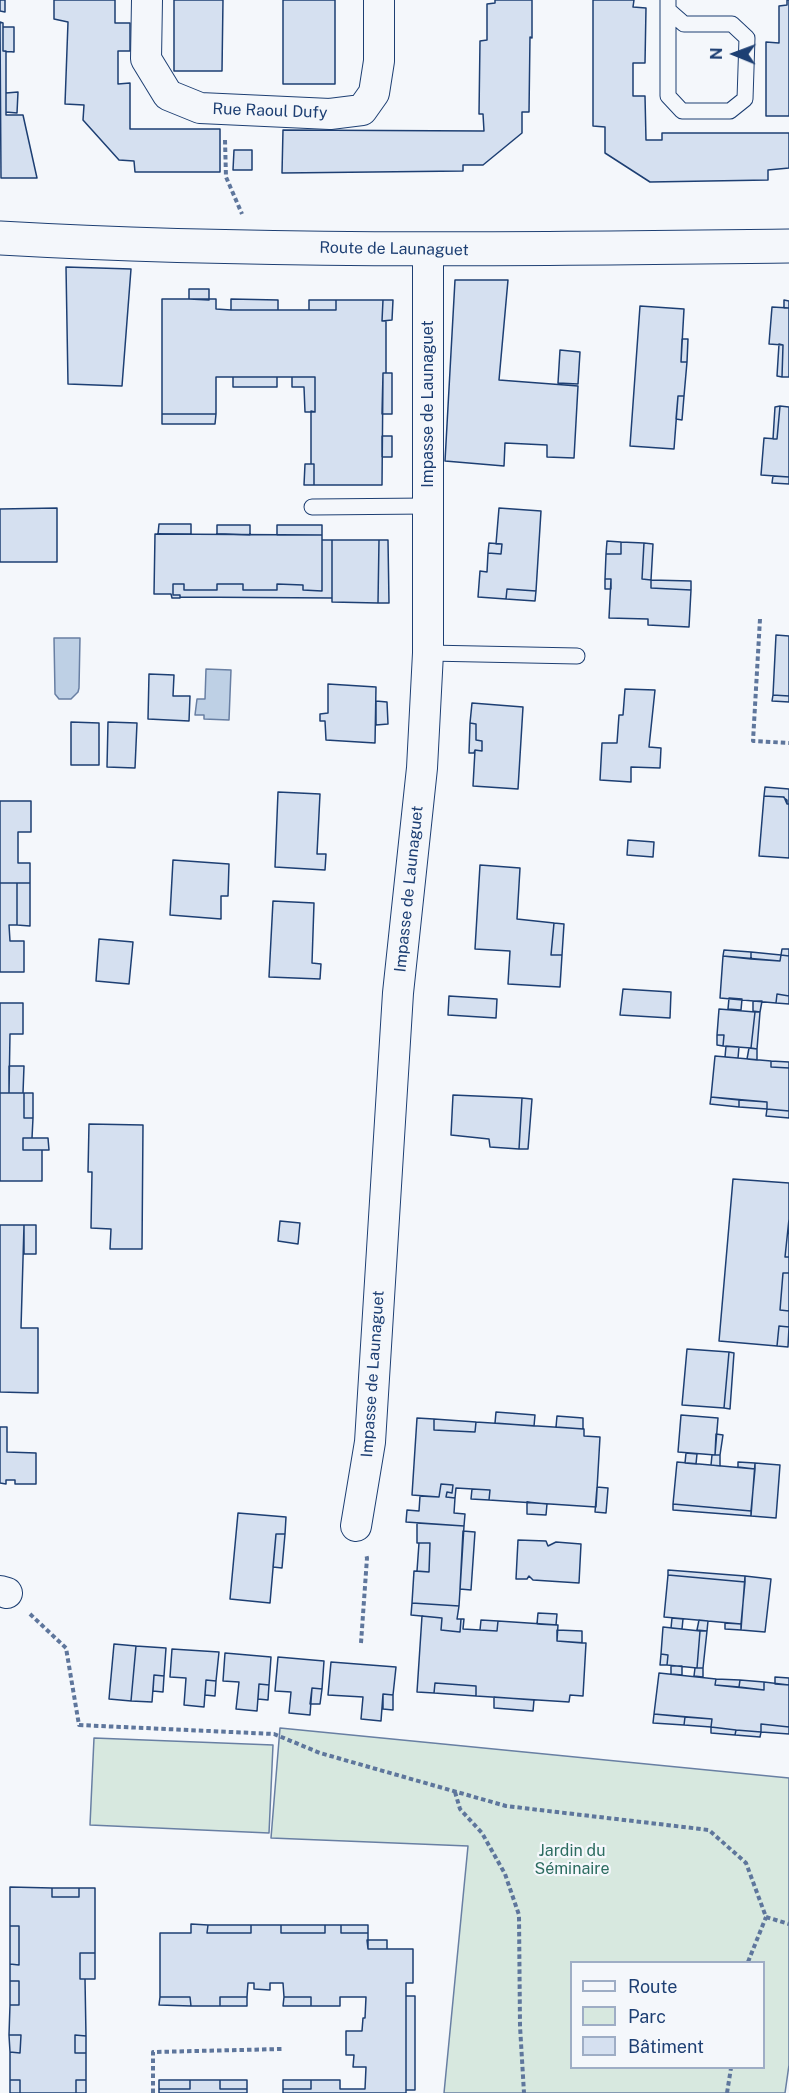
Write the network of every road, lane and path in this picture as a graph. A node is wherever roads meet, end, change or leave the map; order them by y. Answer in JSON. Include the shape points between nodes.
{"nodes":[{"id":1,"x":147,"y":0,"type":"edge"},
{"id":2,"x":379,"y":0,"type":"edge"},
{"id":3,"x":668,"y":5,"type":"edge"},
{"id":4,"x":225,"y":110,"type":"junction"},
{"id":5,"x":244,"y":220,"type":"dead end"},
{"id":6,"x":0,"y":238,"type":"edge"},
{"id":7,"x":789,"y":246,"type":"edge"},
{"id":8,"x":428,"y":250,"type":"junction"},
{"id":9,"x":428,"y":506,"type":"junction"},
{"id":10,"x":312,"y":507,"type":"dead end"},
{"id":11,"x":760,"y":619,"type":"dead end"},
{"id":12,"x":428,"y":653,"type":"junction"},
{"id":13,"x":577,"y":656,"type":"dead end"},
{"id":14,"x":789,"y":743,"type":"edge"},
{"id":15,"x":356,"y":1526,"type":"joint"},
{"id":16,"x":4,"y":1592,"type":"edge"},
{"id":17,"x":362,"y":1643,"type":"dead end"},
{"id":18,"x":455,"y":1791,"type":"junction"},
{"id":19,"x":766,"y":1917,"type":"junction"},
{"id":20,"x":789,"y":1924,"type":"edge"},
{"id":21,"x":748,"y":1961,"type":"edge"},
{"id":22,"x":282,"y":2049,"type":"dead end"},
{"id":23,"x":730,"y":2069,"type":"edge"},
{"id":24,"x":153,"y":2093,"type":"edge"},
{"id":25,"x":524,"y":2093,"type":"edge"},
{"id":26,"x":726,"y":2093,"type":"edge"}],
"edges":[{"from":1,"to":4,"type":"street","name":"Rue Raoul Dufy","via":[[146,59],[168,94],[200,108]]},
{"from":2,"to":4,"type":"street","name":"Rue Raoul Dufy","via":[[374,93],[362,110],[330,114]]},
{"from":3,"to":3,"type":"lane","via":[[668,96],[682,111],[730,111],[745,99],[747,38],[732,24],[684,24]]},
{"from":4,"to":5,"type":"path","via":[[226,177]]},
{"from":6,"to":8,"type":"main road","name":"Route de Launaguet","via":[[138,245]]},
{"from":7,"to":8,"type":"main road","name":"Route de Launaguet"},
{"from":8,"to":9,"type":"street","name":"Impasse de Launaguet"},
{"from":9,"to":10,"type":"lane"},
{"from":9,"to":12,"type":"street","name":"Impasse de Launaguet"},
{"from":11,"to":14,"type":"path","via":[[753,741]]},
{"from":12,"to":13,"type":"lane"},
{"from":12,"to":15,"type":"street","name":"Impasse de Launaguet","via":[[422,768],[398,993],[370,1442]]},
{"from":15,"to":17,"type":"path","via":[[367,1558]]},
{"from":16,"to":18,"type":"path","via":[[66,1648],[79,1725],[274,1734],[320,1753]]},
{"from":18,"to":19,"type":"path","via":[[506,1806],[709,1830],[746,1863]]},
{"from":18,"to":25,"type":"path","via":[[460,1809],[482,1833],[505,1874],[519,1915]]},
{"from":19,"to":20,"type":"path"},
{"from":19,"to":21,"type":"path"},
{"from":22,"to":24,"type":"path","via":[[153,2052]]},
{"from":23,"to":26,"type":"path"}]}
